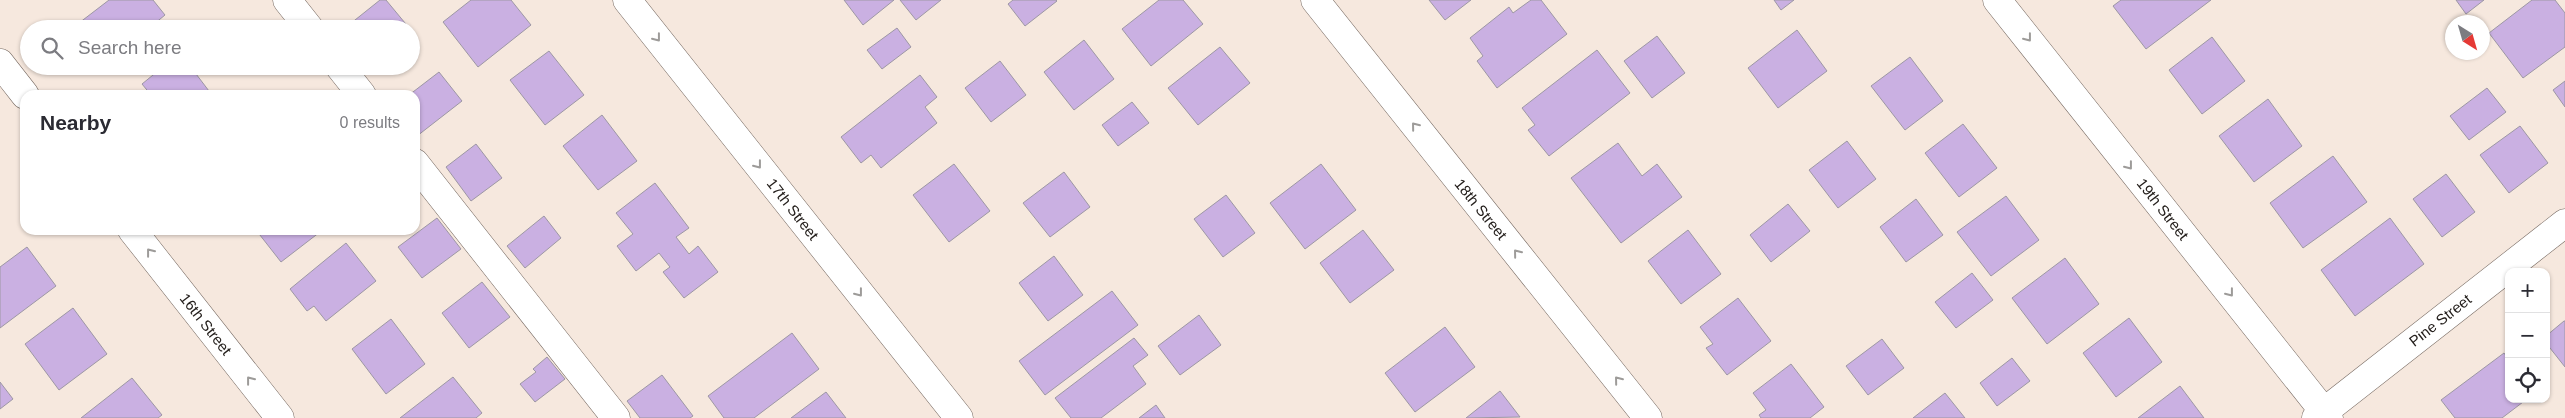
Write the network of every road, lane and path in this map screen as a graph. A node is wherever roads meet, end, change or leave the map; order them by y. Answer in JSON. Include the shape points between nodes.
{"nodes":[{"id":1,"x":287,"y":0,"type":"edge"},
{"id":2,"x":627,"y":0,"type":"edge"},
{"id":3,"x":1314,"y":0,"type":"edge"},
{"id":4,"x":1997,"y":0,"type":"edge"},
{"id":5,"x":303,"y":20,"type":"edge"},
{"id":6,"x":0,"y":63,"type":"edge"},
{"id":7,"x":346,"y":75,"type":"edge"},
{"id":8,"x":21,"y":90,"type":"edge"},
{"id":9,"x":358,"y":90,"type":"edge"},
{"id":10,"x":420,"y":168,"type":"edge"},
{"id":11,"x":2565,"y":223,"type":"edge"},
{"id":12,"x":136,"y":235,"type":"edge"},
{"id":13,"x":2323,"y":416,"type":"edge"},
{"id":14,"x":280,"y":418,"type":"edge"},
{"id":15,"x":616,"y":418,"type":"edge"},
{"id":16,"x":959,"y":418,"type":"edge"},
{"id":17,"x":1648,"y":418,"type":"edge"}],
"edges":[{"from":1,"to":5,"type":"street"},
{"from":2,"to":16,"type":"street","name":"17th Street","one_way":true},
{"from":17,"to":3,"type":"street","name":"18th Street","one_way":true},
{"from":4,"to":13,"type":"street","name":"19th Street","one_way":true},
{"from":6,"to":8,"type":"street"},
{"from":7,"to":9,"type":"street"},
{"from":10,"to":15,"type":"street"},
{"from":11,"to":13,"type":"street","name":"Pine Street"},
{"from":14,"to":12,"type":"street","name":"16th Street","one_way":true}]}
